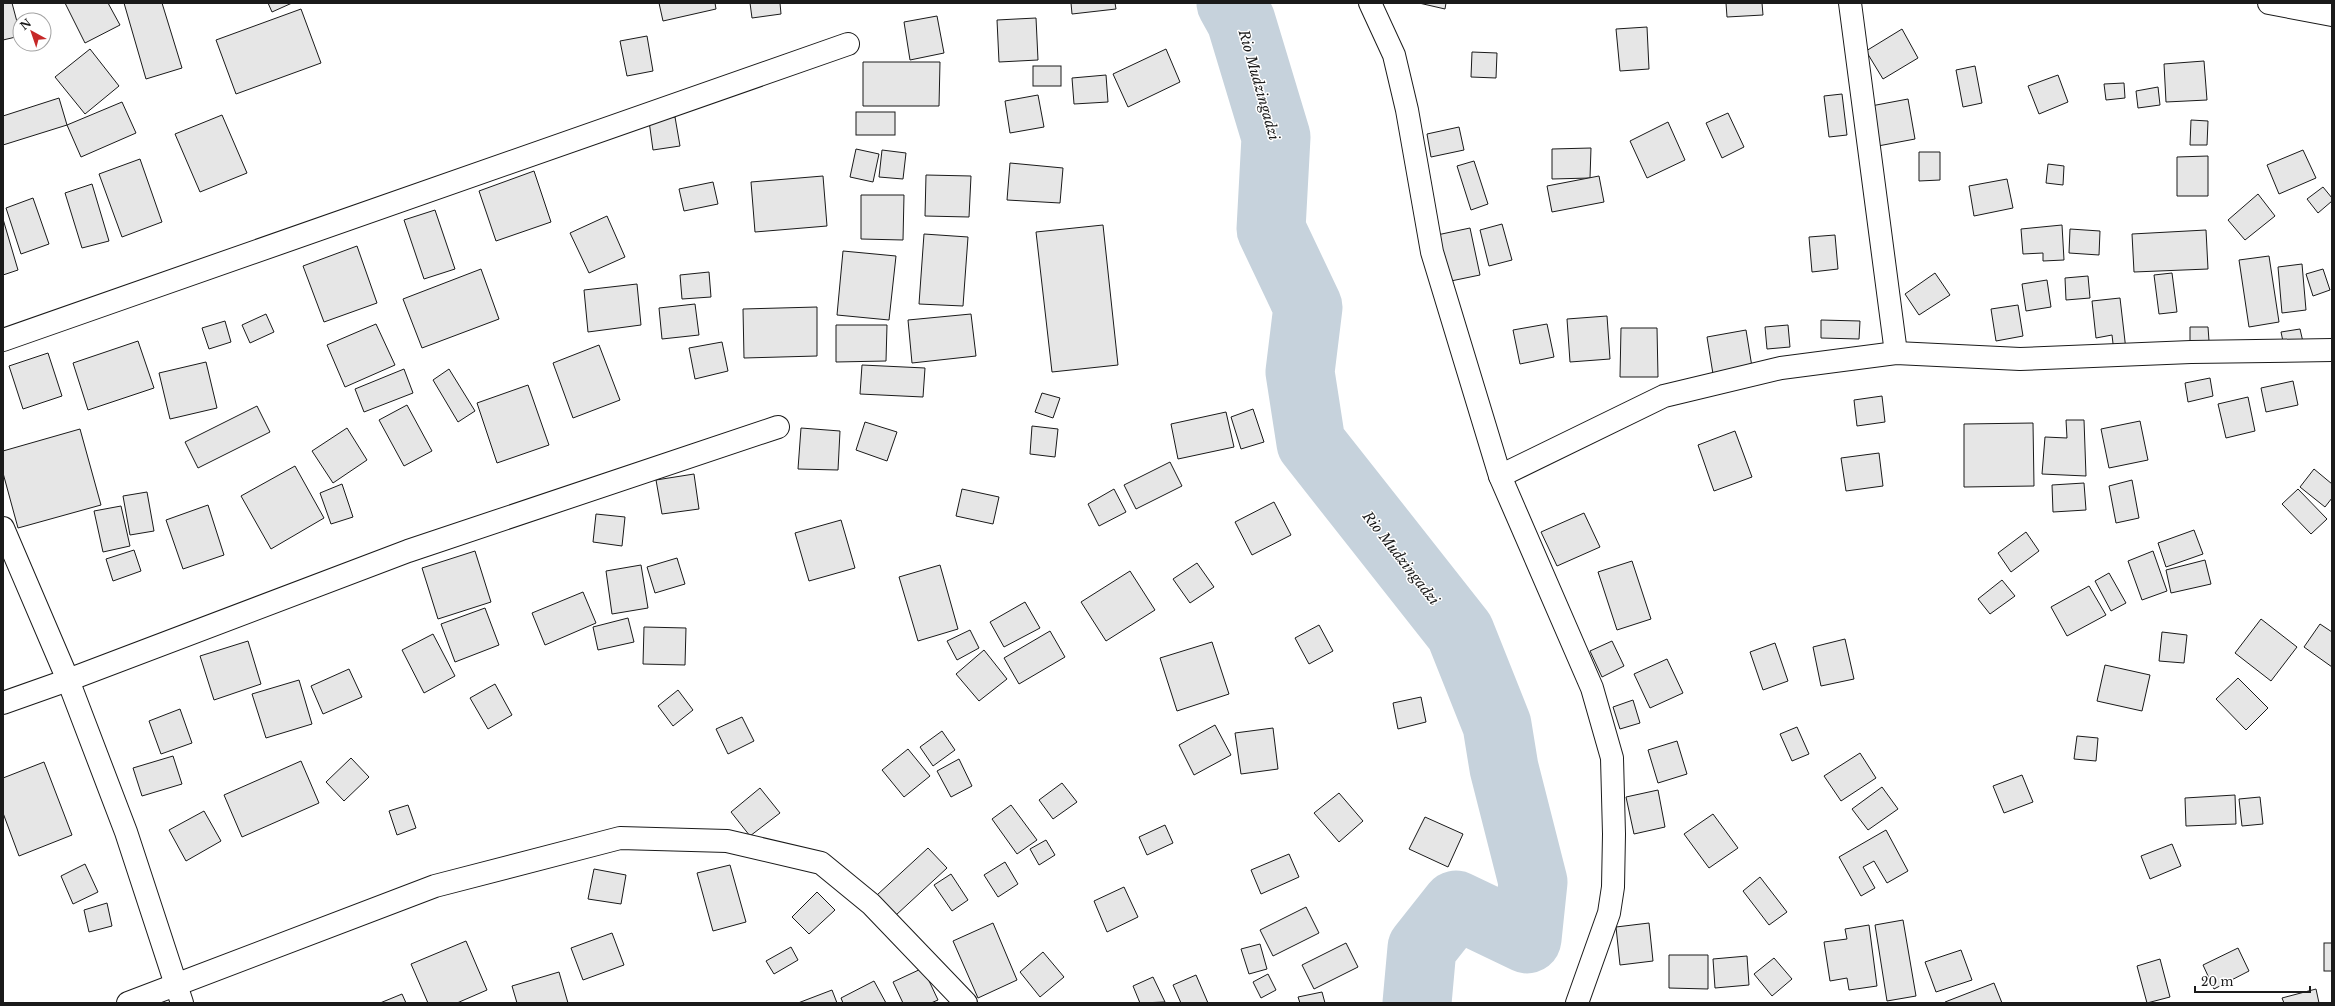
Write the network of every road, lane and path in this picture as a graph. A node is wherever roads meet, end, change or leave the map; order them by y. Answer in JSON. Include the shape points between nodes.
{"nodes":[{"id":1,"x":1370,"y":3,"type":"edge"},
{"id":2,"x":1850,"y":3,"type":"edge"},
{"id":3,"x":2269,"y":3,"type":"edge"},
{"id":4,"x":2330,"y":3,"type":"edge"},
{"id":5,"x":2332,"y":9,"type":"edge"},
{"id":6,"x":2332,"y":14,"type":"edge"},
{"id":7,"x":848,"y":44,"type":"dead end"},
{"id":8,"x":3,"y":340,"type":"edge"},
{"id":9,"x":2332,"y":350,"type":"edge"},
{"id":10,"x":1896,"y":353,"type":"junction"},
{"id":11,"x":778,"y":427,"type":"dead end"},
{"id":12,"x":1500,"y":476,"type":"junction"},
{"id":13,"x":3,"y":528,"type":"edge"},
{"id":14,"x":68,"y":680,"type":"junction"},
{"id":15,"x":3,"y":703,"type":"edge"},
{"id":16,"x":178,"y":994,"type":"edge"},
{"id":17,"x":128,"y":1003,"type":"edge"},
{"id":18,"x":966,"y":1003,"type":"edge"},
{"id":19,"x":1578,"y":1003,"type":"edge"}],
"edges":[{"from":1,"to":12,"type":"street","via":[[1394,55],[1407,110],[1432,252]]},
{"from":2,"to":10,"type":"street"},
{"from":3,"to":6,"type":"street"},
{"from":4,"to":5,"type":"street"},
{"from":7,"to":8,"type":"street"},
{"from":9,"to":10,"type":"street","via":[[2020,358]]},
{"from":10,"to":12,"type":"street","via":[[1781,368],[1664,396]]},
{"from":11,"to":14,"type":"street","via":[[408,551]]},
{"from":12,"to":19,"type":"street","via":[[1592,688],[1612,758],[1613,887],[1609,913]]},
{"from":13,"to":14,"type":"street"},
{"from":14,"to":15,"type":"street"},
{"from":14,"to":16,"type":"street","via":[[126,832]]},
{"from":16,"to":17,"type":"street"},
{"from":16,"to":18,"type":"street","via":[[435,886],[620,838],[726,841],[821,863],[871,904]]}]}
